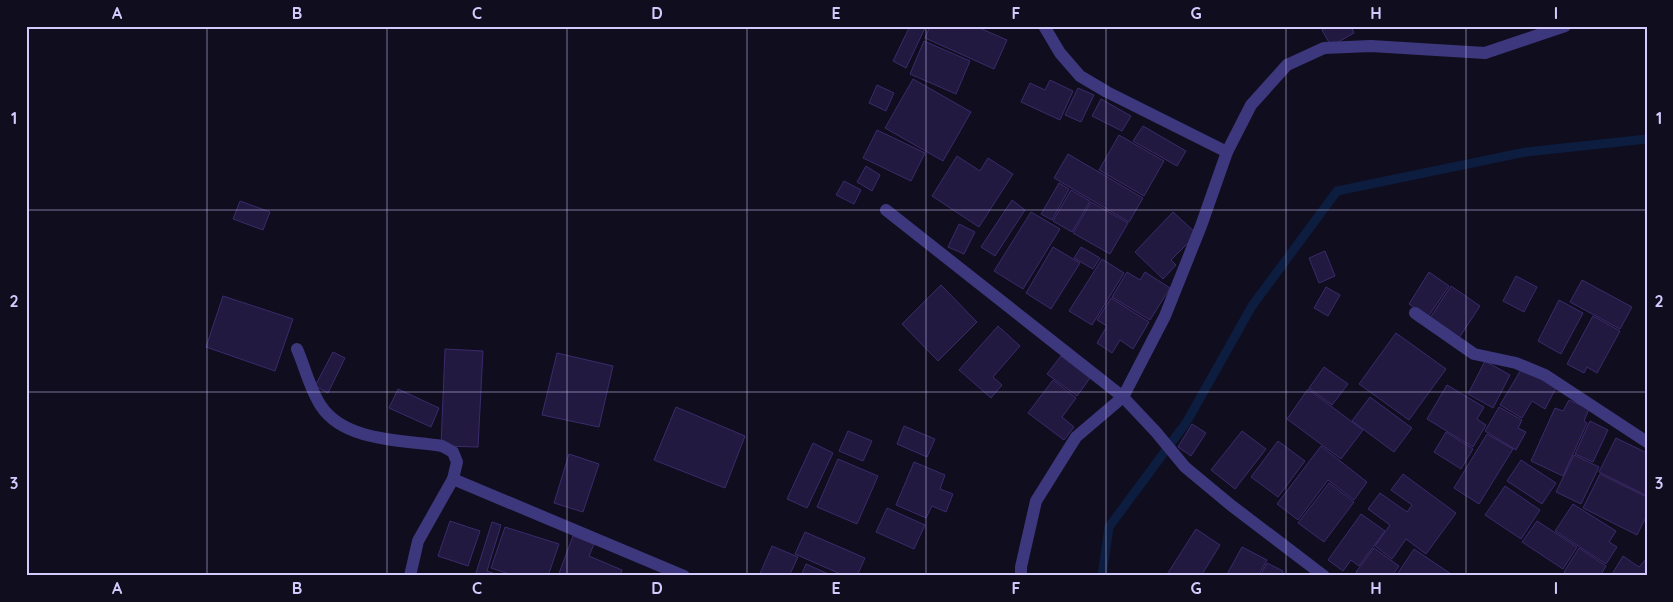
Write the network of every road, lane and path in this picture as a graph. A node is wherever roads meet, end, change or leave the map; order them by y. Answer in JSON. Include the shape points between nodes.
{"nodes":[{"id":1,"x":1044,"y":26,"type":"edge"},
{"id":2,"x":1565,"y":26,"type":"edge"},
{"id":3,"x":1227,"y":152,"type":"junction"},
{"id":4,"x":886,"y":210,"type":"dead end"},
{"id":5,"x":1415,"y":313,"type":"dead end"},
{"id":6,"x":297,"y":349,"type":"dead end"},
{"id":7,"x":1123,"y":397,"type":"junction"},
{"id":8,"x":1647,"y":442,"type":"edge"},
{"id":9,"x":453,"y":479,"type":"junction"},
{"id":10,"x":410,"y":576,"type":"edge"},
{"id":11,"x":684,"y":576,"type":"edge"},
{"id":12,"x":1021,"y":576,"type":"edge"},
{"id":13,"x":1324,"y":576,"type":"edge"}],
"edges":[{"from":1,"to":3,"type":"street","via":[[1060,53],[1080,76]]},
{"from":2,"to":3,"type":"street","via":[[1485,53],[1371,46],[1324,48],[1287,65],[1251,105]]},
{"from":3,"to":7,"type":"street","via":[[1202,226],[1165,316]]},
{"from":4,"to":7,"type":"street"},
{"from":5,"to":8,"type":"street","via":[[1462,349],[1516,363],[1545,375]]},
{"from":6,"to":9,"type":"street","via":[[320,405],[333,420],[346,429],[364,434],[442,446],[452,452],[457,462]]},
{"from":7,"to":12,"type":"street","via":[[1076,437],[1036,501]]},
{"from":7,"to":13,"type":"street","via":[[1185,467]]},
{"from":9,"to":10,"type":"street","via":[[418,541]]},
{"from":9,"to":11,"type":"street"}]}
